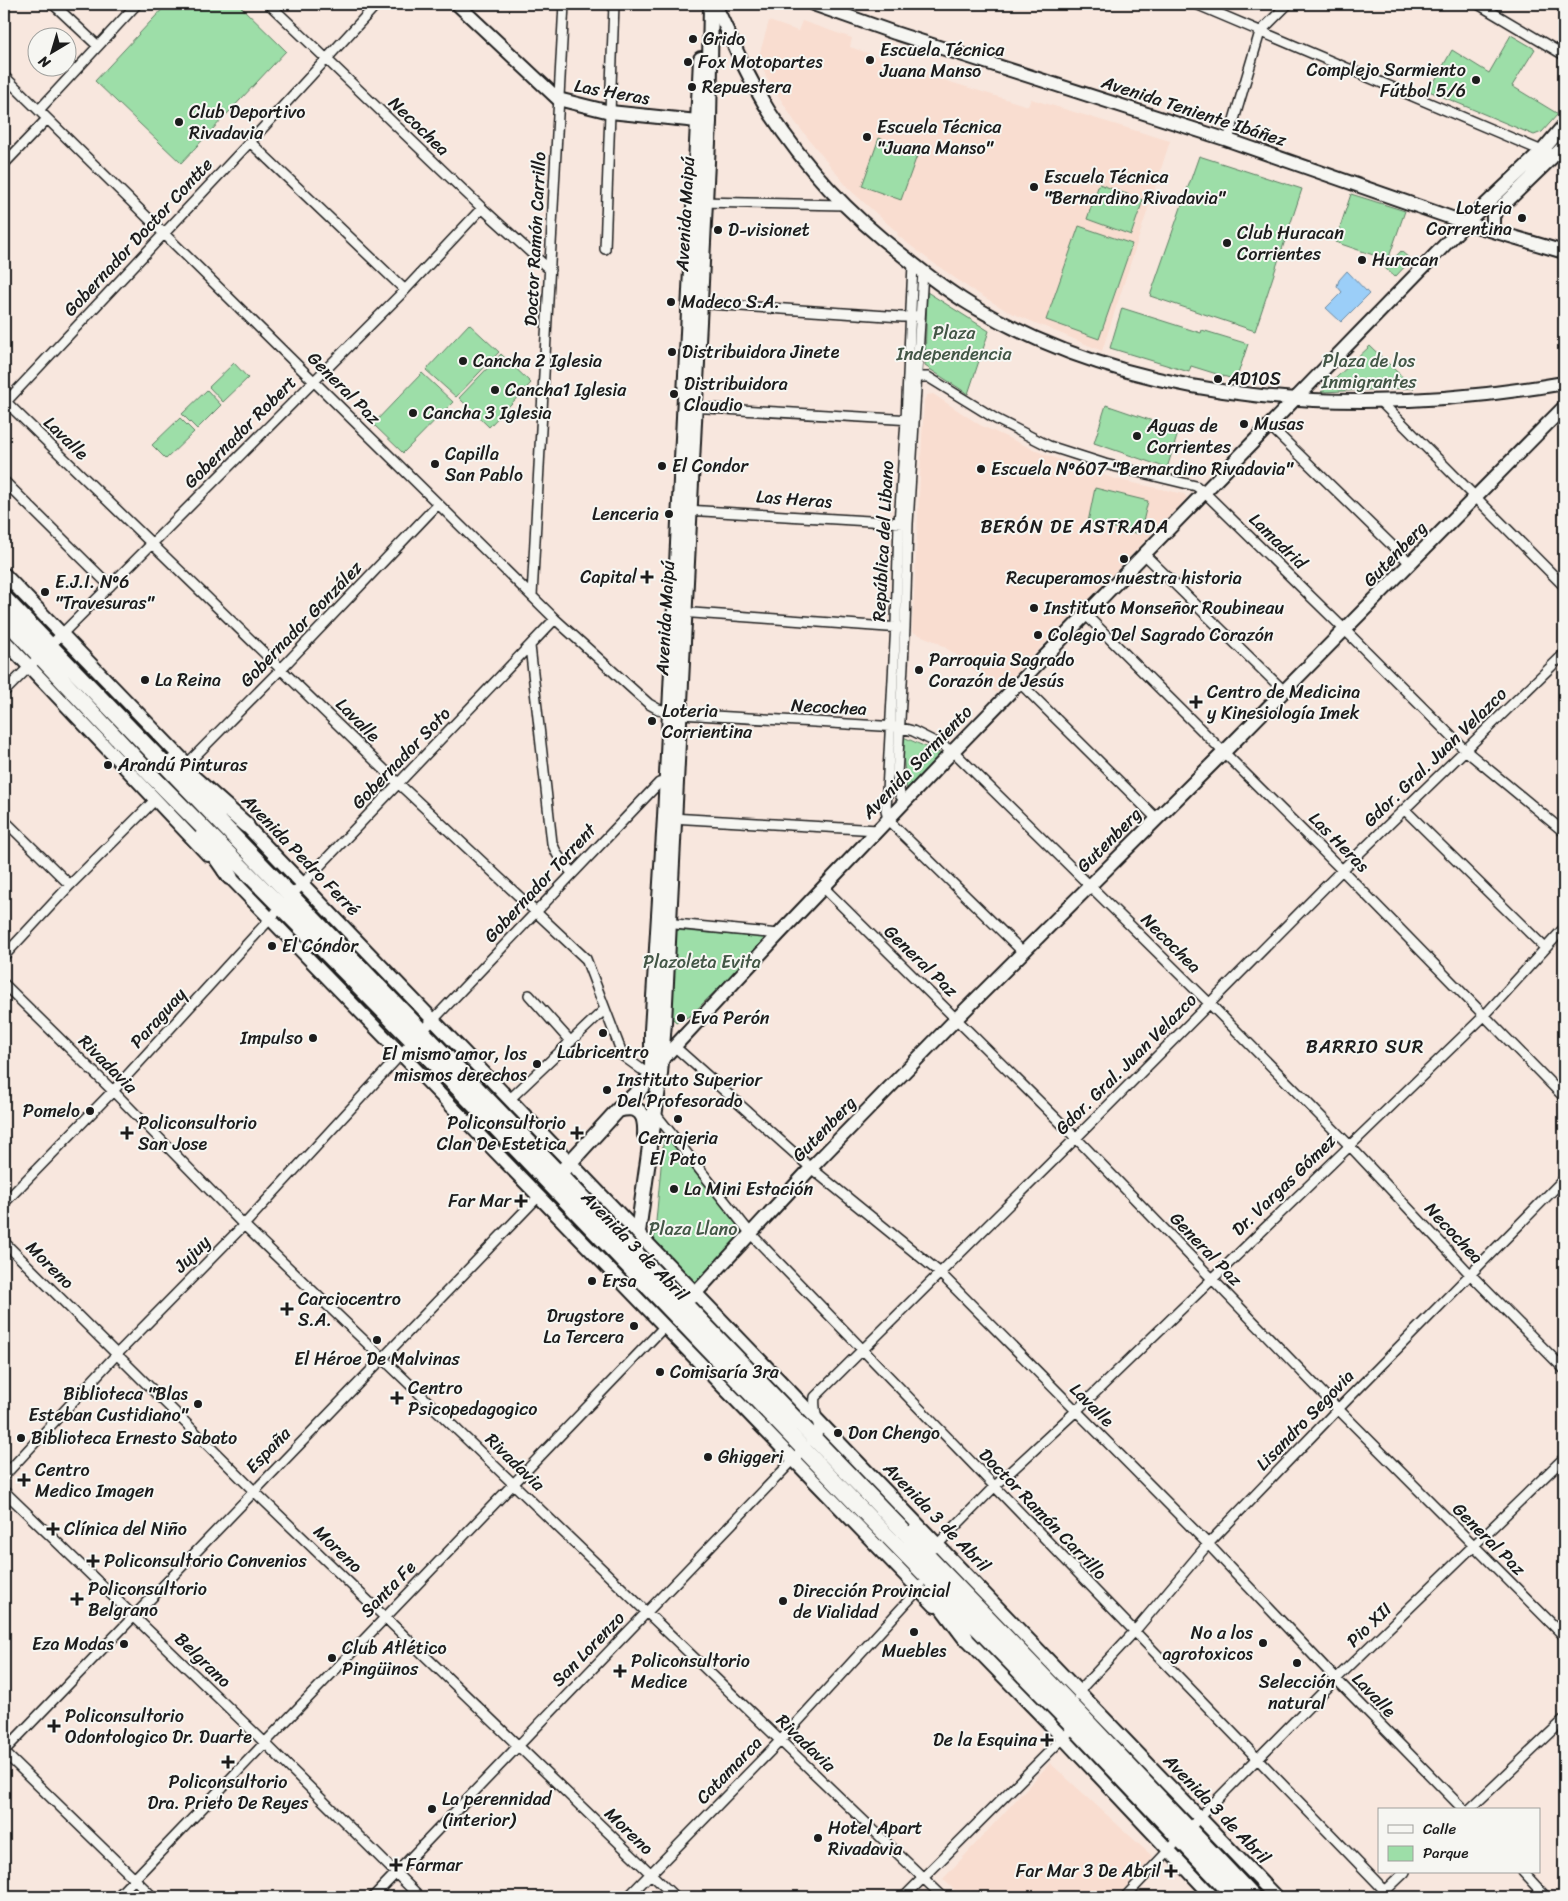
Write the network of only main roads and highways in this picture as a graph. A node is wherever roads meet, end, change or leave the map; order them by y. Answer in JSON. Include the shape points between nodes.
{"nodes":[{"id":1,"x":457,"y":4,"type":"edge"},
{"id":2,"x":703,"y":4,"type":"edge"},
{"id":3,"x":711,"y":4,"type":"edge"},
{"id":4,"x":715,"y":4,"type":"edge"},
{"id":5,"x":813,"y":4,"type":"edge"},
{"id":6,"x":703,"y":122,"type":"junction"},
{"id":7,"x":1564,"y":125,"type":"edge"},
{"id":8,"x":1562,"y":152,"type":"edge"},
{"id":9,"x":1466,"y":222,"type":"junction"},
{"id":10,"x":1493,"y":230,"type":"junction"},
{"id":11,"x":1564,"y":252,"type":"edge"},
{"id":12,"x":1564,"y":383,"type":"edge"},
{"id":13,"x":1295,"y":400,"type":"junction"},
{"id":14,"x":1564,"y":407,"type":"edge"},
{"id":15,"x":4,"y":574,"type":"edge"},
{"id":16,"x":4,"y":598,"type":"edge"},
{"id":17,"x":4,"y":618,"type":"edge"},
{"id":18,"x":4,"y":640,"type":"edge"},
{"id":19,"x":40,"y":656,"type":"junction"},
{"id":20,"x":111,"y":708,"type":"junction"},
{"id":21,"x":154,"y":778,"type":"junction"},
{"id":22,"x":246,"y":825,"type":"junction"},
{"id":23,"x":230,"y":877,"type":"junction"},
{"id":24,"x":286,"y":902,"type":"junction"},
{"id":25,"x":664,"y":923,"type":"junction"},
{"id":26,"x":661,"y":1061,"type":"junction"},
{"id":27,"x":656,"y":1076,"type":"junction"},
{"id":28,"x":618,"y":1110,"type":"junction"},
{"id":29,"x":570,"y":1163,"type":"junction"},
{"id":30,"x":554,"y":1180,"type":"junction"},
{"id":31,"x":644,"y":1191,"type":"junction"},
{"id":32,"x":539,"y":1196,"type":"junction"},
{"id":33,"x":638,"y":1232,"type":"junction"},
{"id":34,"x":697,"y":1293,"type":"junction"},
{"id":35,"x":680,"y":1310,"type":"junction"},
{"id":36,"x":665,"y":1326,"type":"junction"},
{"id":37,"x":804,"y":1448,"type":"junction"},
{"id":38,"x":858,"y":1485,"type":"junction"},
{"id":39,"x":936,"y":1544,"type":"junction"},
{"id":40,"x":923,"y":1572,"type":"junction"},
{"id":41,"x":965,"y":1637,"type":"junction"},
{"id":42,"x":1072,"y":1726,"type":"junction"},
{"id":43,"x":1179,"y":1840,"type":"junction"},
{"id":44,"x":1213,"y":1897,"type":"edge"},
{"id":45,"x":1234,"y":1897,"type":"edge"},
{"id":46,"x":1253,"y":1897,"type":"edge"},
{"id":47,"x":1276,"y":1897,"type":"edge"}],
"edges":[{"from":1,"to":6,"type":"main road","name":"Las Heras","via":[[558,100],[610,112]]},
{"from":2,"to":6,"type":"main road","name":"Avenida Maipú"},
{"from":3,"to":6,"type":"main road","name":"Avenida Maipú"},
{"from":4,"to":13,"type":"main road","via":[[740,60],[793,145],[844,205],[918,268],[971,304],[1063,350],[1194,387]]},
{"from":5,"to":9,"type":"main road","name":"Avenida Teniente Ibáñez"},
{"from":6,"to":25,"type":"main road","name":"Avenida Maipú"},
{"from":7,"to":9,"type":"main road","name":"Avenida Sarmiento","via":[[1542,151]]},
{"from":8,"to":10,"type":"main road","via":[[1493,215]]},
{"from":9,"to":10,"type":"main road","name":"Avenida Teniente Ibáñez"},
{"from":9,"to":13,"type":"main road","name":"Avenida Sarmiento"},
{"from":10,"to":11,"type":"main road","name":"Avenida Teniente Ibáñez"},
{"from":12,"to":13,"type":"main road","via":[[1513,392],[1379,400]]},
{"from":13,"to":26,"type":"main road","name":"Avenida Sarmiento","via":[[953,751]]},
{"from":14,"to":34,"type":"main road","name":"Gutenberg","via":[[810,1168]]},
{"from":15,"to":22,"type":"main road","name":"Avenida Pedro Ferré"},
{"from":16,"to":19,"type":"highway","name":"Avenida Pedro Ferré"},
{"from":17,"to":19,"type":"highway","name":"Avenida Pedro Ferré"},
{"from":18,"to":19,"type":"main road","name":"Avenida Pedro Ferré"},
{"from":19,"to":20,"type":"highway","name":"Avenida Pedro Ferré"},
{"from":19,"to":21,"type":"highway","name":"Avenida Pedro Ferré"},
{"from":19,"to":23,"type":"main road","name":"Avenida Pedro Ferré","via":[[155,800]]},
{"from":20,"to":22,"type":"highway"},
{"from":20,"to":24,"type":"highway","name":"Avenida Pedro Ferré"},
{"from":21,"to":23,"type":"highway"},
{"from":21,"to":24,"type":"highway","name":"Avenida Pedro Ferré"},
{"from":22,"to":29,"type":"main road","name":"Avenida Pedro Ferré"},
{"from":23,"to":32,"type":"main road","name":"Avenida Pedro Ferré"},
{"from":24,"to":30,"type":"highway","name":"Avenida Pedro Ferré"},
{"from":25,"to":26,"type":"main road","name":"Avenida Maipú"},
{"from":25,"to":27,"type":"main road","name":"Avenida Maipú","via":[[652,1030]]},
{"from":26,"to":27,"type":"main road","name":"Avenida Sarmiento"},
{"from":27,"to":28,"type":"main road","name":"Avenida Sarmiento"},
{"from":27,"to":31,"type":"main road","name":"Avenida Maipú"},
{"from":28,"to":29,"type":"main road","name":"Avenida Sarmiento"},
{"from":28,"to":31,"type":"main road","via":[[633,1108],[644,1116],[646,1122]]},
{"from":29,"to":30,"type":"main road","name":"Avenida Sarmiento"},
{"from":29,"to":33,"type":"main road","name":"Avenida 3 de Abril"},
{"from":30,"to":32,"type":"main road","name":"España"},
{"from":30,"to":35,"type":"highway","name":"Avenida 3 de Abril"},
{"from":31,"to":33,"type":"main road","name":"Avenida Maipú"},
{"from":32,"to":36,"type":"main road","name":"Avenida 3 de Abril"},
{"from":33,"to":34,"type":"main road","name":"Avenida 3 de Abril"},
{"from":34,"to":35,"type":"main road","name":"Gutenberg"},
{"from":34,"to":39,"type":"main road","name":"Avenida 3 de Abril"},
{"from":35,"to":36,"type":"main road","name":"Santa Fe"},
{"from":35,"to":37,"type":"highway","name":"Avenida 3 de Abril"},
{"from":36,"to":37,"type":"main road","name":"Avenida 3 de Abril"},
{"from":37,"to":38,"type":"highway","name":"Avenida 3 de Abril"},
{"from":37,"to":40,"type":"highway","name":"Avenida 3 de Abril"},
{"from":37,"to":41,"type":"main road","name":"Avenida 3 de Abril","via":[[919,1589]]},
{"from":38,"to":39,"type":"highway","via":[[927,1542]]},
{"from":38,"to":42,"type":"highway","name":"Avenida 3 de Abril","via":[[928,1557]]},
{"from":39,"to":47,"type":"main road","name":"Avenida 3 de Abril"},
{"from":40,"to":41,"type":"highway","via":[[927,1588]]},
{"from":40,"to":42,"type":"highway","name":"Avenida 3 de Abril"},
{"from":41,"to":42,"type":"main road","name":"Avenida 3 de Abril"},
{"from":42,"to":43,"type":"highway","name":"Avenida 3 de Abril"},
{"from":42,"to":43,"type":"main road","name":"Avenida 3 de Abril"},
{"from":43,"to":44,"type":"main road","name":"Avenida 3 de Abril"},
{"from":43,"to":45,"type":"highway","name":"Avenida 3 de Abril"},
{"from":43,"to":46,"type":"highway","name":"Avenida 3 de Abril"}]}
